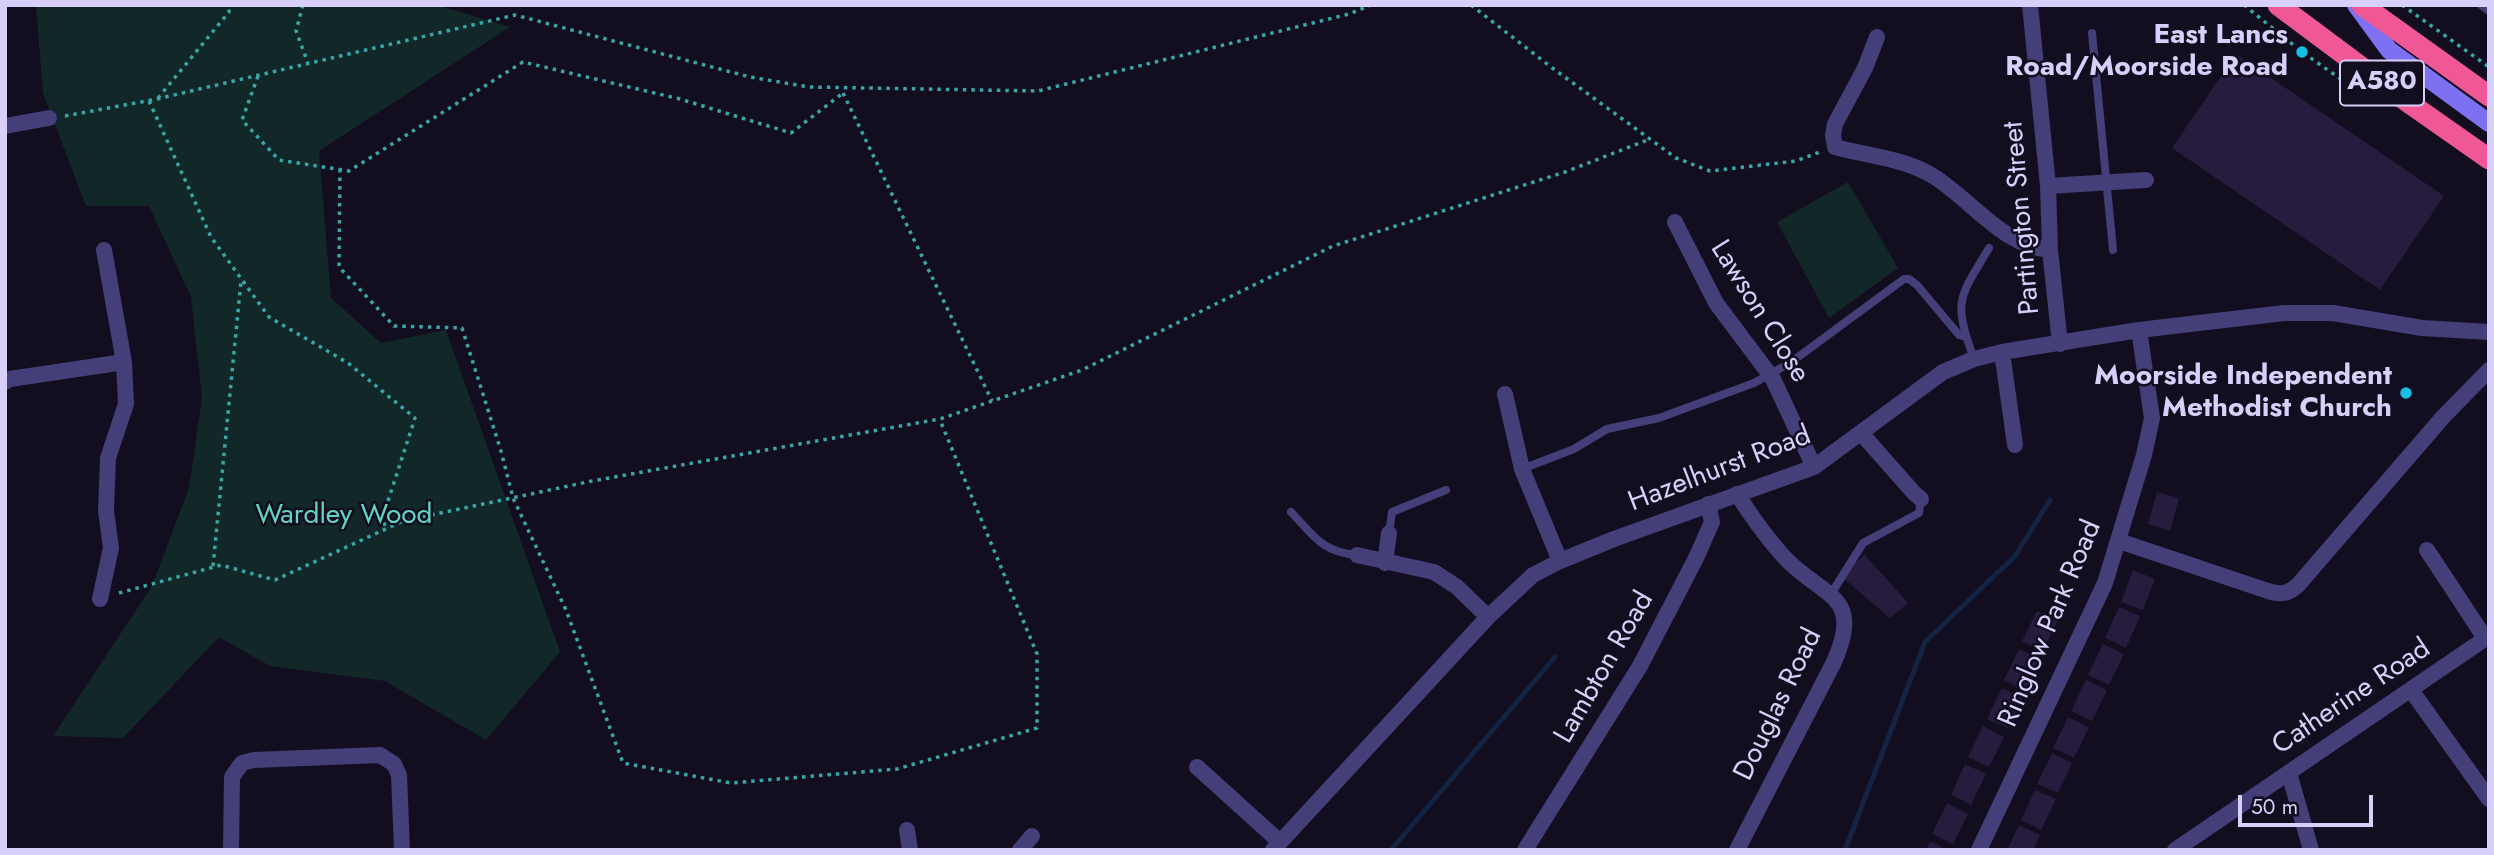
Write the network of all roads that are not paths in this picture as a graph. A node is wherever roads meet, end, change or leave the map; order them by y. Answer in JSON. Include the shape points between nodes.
{"nodes":[{"id":1,"x":2030,"y":5,"type":"edge"},
{"id":2,"x":2278,"y":5,"type":"edge"},
{"id":3,"x":2356,"y":5,"type":"edge"},
{"id":4,"x":2362,"y":5,"type":"edge"},
{"id":5,"x":2481,"y":5,"type":"edge"},
{"id":6,"x":2489,"y":11,"type":"edge"},
{"id":7,"x":2092,"y":33,"type":"dead end"},
{"id":8,"x":1877,"y":37,"type":"dead end"},
{"id":9,"x":1863,"y":72,"type":"junction"},
{"id":10,"x":1879,"y":78,"type":"dead end"},
{"id":11,"x":2489,"y":96,"type":"edge"},
{"id":12,"x":49,"y":118,"type":"road end"},
{"id":13,"x":2489,"y":123,"type":"edge"},
{"id":14,"x":5,"y":127,"type":"edge"},
{"id":15,"x":2489,"y":159,"type":"edge"},
{"id":16,"x":2146,"y":180,"type":"dead end"},
{"id":17,"x":2105,"y":183,"type":"junction"},
{"id":18,"x":2048,"y":186,"type":"junction"},
{"id":19,"x":1675,"y":222,"type":"dead end"},
{"id":20,"x":1989,"y":248,"type":"dead end"},
{"id":21,"x":104,"y":250,"type":"dead end"},
{"id":22,"x":2050,"y":250,"type":"junction"},
{"id":23,"x":2113,"y":250,"type":"dead end"},
{"id":24,"x":2139,"y":330,"type":"junction"},
{"id":25,"x":2489,"y":332,"type":"edge"},
{"id":26,"x":1966,"y":337,"type":"junction"},
{"id":27,"x":2060,"y":344,"type":"junction"},
{"id":28,"x":2003,"y":352,"type":"junction"},
{"id":29,"x":1974,"y":359,"type":"junction"},
{"id":30,"x":124,"y":362,"type":"junction"},
{"id":31,"x":2489,"y":370,"type":"edge"},
{"id":32,"x":1769,"y":374,"type":"junction"},
{"id":33,"x":5,"y":382,"type":"edge"},
{"id":34,"x":1506,"y":394,"type":"dead end"},
{"id":35,"x":1860,"y":433,"type":"junction"},
{"id":36,"x":2015,"y":445,"type":"dead end"},
{"id":37,"x":1814,"y":467,"type":"junction"},
{"id":38,"x":1522,"y":469,"type":"junction"},
{"id":39,"x":1446,"y":490,"type":"dead end"},
{"id":40,"x":1737,"y":494,"type":"junction"},
{"id":41,"x":1922,"y":499,"type":"joint"},
{"id":42,"x":1708,"y":504,"type":"junction"},
{"id":43,"x":1291,"y":512,"type":"dead end"},
{"id":44,"x":1389,"y":533,"type":"joint"},
{"id":45,"x":2119,"y":541,"type":"junction"},
{"id":46,"x":2427,"y":550,"type":"dead end"},
{"id":47,"x":1357,"y":555,"type":"joint"},
{"id":48,"x":1560,"y":561,"type":"junction"},
{"id":49,"x":1385,"y":563,"type":"junction"},
{"id":50,"x":1831,"y":594,"type":"junction"},
{"id":51,"x":100,"y":599,"type":"road end"},
{"id":52,"x":1488,"y":617,"type":"junction"},
{"id":53,"x":2487,"y":637,"type":"edge"},
{"id":54,"x":2412,"y":690,"type":"junction"},
{"id":55,"x":1197,"y":767,"type":"dead end"},
{"id":56,"x":2289,"y":773,"type":"junction"},
{"id":57,"x":2489,"y":799,"type":"edge"},
{"id":58,"x":907,"y":830,"type":"dead end"},
{"id":59,"x":1032,"y":836,"type":"dead end"},
{"id":60,"x":1276,"y":846,"type":"edge"},
{"id":61,"x":232,"y":850,"type":"edge"},
{"id":62,"x":402,"y":850,"type":"edge"},
{"id":63,"x":910,"y":850,"type":"edge"},
{"id":64,"x":1020,"y":850,"type":"edge"},
{"id":65,"x":1525,"y":850,"type":"edge"},
{"id":66,"x":1737,"y":850,"type":"edge"},
{"id":67,"x":1979,"y":850,"type":"edge"},
{"id":68,"x":2175,"y":850,"type":"edge"},
{"id":69,"x":2311,"y":850,"type":"edge"}],
"edges":[{"from":1,"to":18,"type":"street","name":"Partington Street"},
{"from":2,"to":15,"type":"highway","number":"A580"},
{"from":3,"to":13,"type":"street","via":[[2389,50]]},
{"from":4,"to":11,"type":"highway","number":"A580"},
{"from":5,"to":6,"type":"lane"},
{"from":7,"to":17,"type":"lane"},
{"from":8,"to":9,"type":"street"},
{"from":9,"to":10,"type":"street"},
{"from":9,"to":22,"type":"street","via":[[1835,124],[1835,148],[1886,157],[1934,176],[2009,235],[2032,248]]},
{"from":12,"to":14,"type":"street"},
{"from":16,"to":17,"type":"street"},
{"from":17,"to":18,"type":"street"},
{"from":17,"to":23,"type":"lane"},
{"from":18,"to":22,"type":"street","name":"Partington Street"},
{"from":19,"to":32,"type":"street","name":"Lawson Close","via":[[1716,303]]},
{"from":20,"to":26,"type":"lane","via":[[1962,295]]},
{"from":21,"to":30,"type":"street"},
{"from":22,"to":27,"type":"street","name":"Partington Street"},
{"from":24,"to":25,"type":"street","name":"Hazelhurst Road","via":[[2230,318],[2333,313],[2422,328]]},
{"from":24,"to":27,"type":"street","name":"Hazelhurst Road"},
{"from":24,"to":45,"type":"street","name":"Ringlow Park Road","via":[[2152,418]]},
{"from":26,"to":29,"type":"lane"},
{"from":26,"to":32,"type":"lane","via":[[1959,335],[1917,285],[1904,279]]},
{"from":27,"to":28,"type":"street","name":"Hazelhurst Road"},
{"from":28,"to":29,"type":"street","name":"Hazelhurst Road"},
{"from":28,"to":36,"type":"street"},
{"from":29,"to":35,"type":"street","name":"Hazelhurst Road","via":[[1943,372]]},
{"from":30,"to":33,"type":"street"},
{"from":30,"to":51,"type":"street","via":[[126,404],[107,458],[111,548]]},
{"from":31,"to":45,"type":"street","via":[[2298,585],[2284,594]]},
{"from":32,"to":37,"type":"street","name":"Lawson Close"},
{"from":32,"to":38,"type":"lane","via":[[1659,418],[1607,429],[1574,449]]},
{"from":34,"to":38,"type":"street"},
{"from":35,"to":37,"type":"street","name":"Hazelhurst Road"},
{"from":35,"to":41,"type":"street"},
{"from":37,"to":40,"type":"street","name":"Hazelhurst Road"},
{"from":38,"to":48,"type":"street"},
{"from":39,"to":44,"type":"lane","via":[[1392,512]]},
{"from":40,"to":42,"type":"street","name":"Hazelhurst Road"},
{"from":40,"to":50,"type":"street","name":"Douglas Road","via":[[1788,562]]},
{"from":41,"to":50,"type":"lane","via":[[1919,513],[1863,543]]},
{"from":42,"to":48,"type":"street","name":"Hazelhurst Road"},
{"from":42,"to":65,"type":"street","name":"Lambton Road","via":[[1712,522],[1640,666]]},
{"from":43,"to":47,"type":"lane","via":[[1323,545],[1336,553]]},
{"from":44,"to":49,"type":"street"},
{"from":45,"to":67,"type":"street","name":"Ringlow Park Road","via":[[2105,583]]},
{"from":46,"to":53,"type":"street"},
{"from":47,"to":49,"type":"street"},
{"from":48,"to":52,"type":"street","name":"Hazelhurst Road","via":[[1533,575]]},
{"from":49,"to":52,"type":"street","via":[[1434,572]]},
{"from":50,"to":66,"type":"street","name":"Douglas Road","via":[[1843,612],[1845,636]]},
{"from":52,"to":60,"type":"street","name":"Hazelhurst Road"},
{"from":53,"to":54,"type":"street","name":"Catherine Road"},
{"from":54,"to":56,"type":"street","name":"Catherine Road"},
{"from":54,"to":57,"type":"street"},
{"from":55,"to":60,"type":"street"},
{"from":56,"to":68,"type":"street","name":"Catherine Road"},
{"from":56,"to":69,"type":"street"},
{"from":58,"to":63,"type":"street"},
{"from":59,"to":64,"type":"street"},
{"from":61,"to":62,"type":"street","via":[[232,782],[242,763],[380,755],[394,764],[399,775]]}]}
